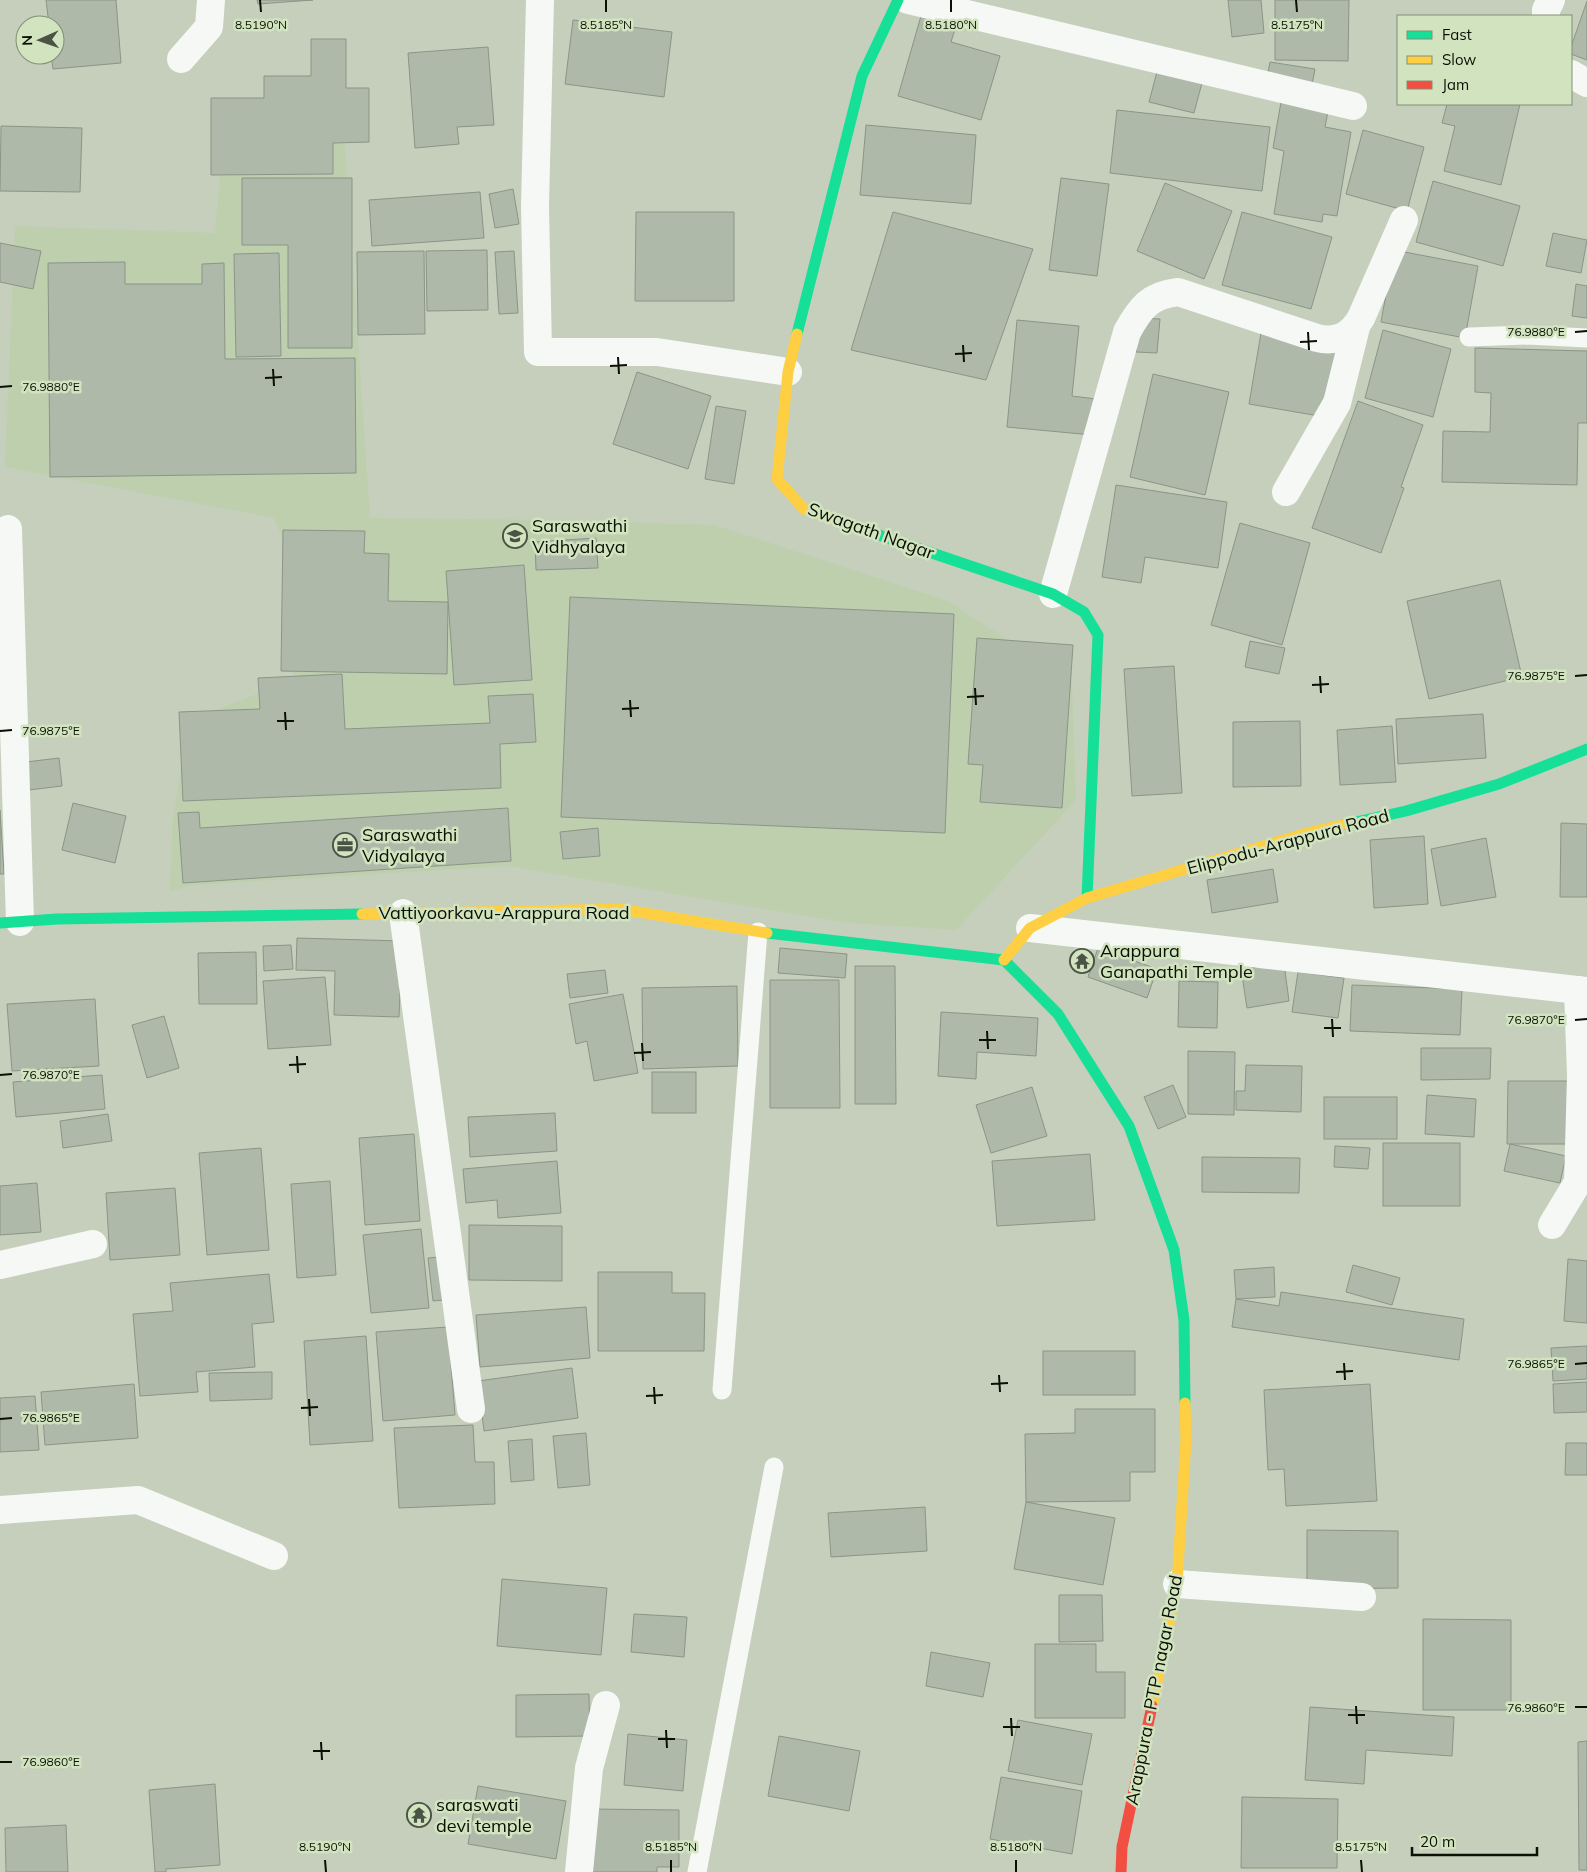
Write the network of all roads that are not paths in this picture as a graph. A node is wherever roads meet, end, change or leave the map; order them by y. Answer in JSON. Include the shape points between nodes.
{"nodes":[{"id":1,"x":211,"y":0,"type":"edge"},
{"id":2,"x":540,"y":0,"type":"edge"},
{"id":3,"x":898,"y":0,"type":"edge"},
{"id":4,"x":908,"y":0,"type":"edge"},
{"id":5,"x":1551,"y":0,"type":"edge"},
{"id":6,"x":1546,"y":15,"type":"edge"},
{"id":7,"x":181,"y":59,"type":"dead end"},
{"id":8,"x":1572,"y":75,"type":"edge"},
{"id":9,"x":1587,"y":83,"type":"edge"},
{"id":10,"x":1353,"y":106,"type":"dead end"},
{"id":11,"x":1404,"y":220,"type":"dead end"},
{"id":12,"x":1356,"y":327,"type":"junction"},
{"id":13,"x":1469,"y":337,"type":"dead end"},
{"id":14,"x":1587,"y":338,"type":"edge"},
{"id":15,"x":788,"y":372,"type":"junction"},
{"id":16,"x":1286,"y":492,"type":"dead end"},
{"id":17,"x":8,"y":529,"type":"dead end"},
{"id":18,"x":1053,"y":594,"type":"junction"},
{"id":19,"x":1587,"y":749,"type":"edge"},
{"id":20,"x":1087,"y":898,"type":"junction"},
{"id":21,"x":403,"y":913,"type":"junction"},
{"id":22,"x":10,"y":923,"type":"edge"},
{"id":23,"x":1030,"y":928,"type":"junction"},
{"id":24,"x":758,"y":932,"type":"junction"},
{"id":25,"x":1004,"y":960,"type":"junction"},
{"id":26,"x":1583,"y":990,"type":"edge"},
{"id":27,"x":1552,"y":1225,"type":"dead end"},
{"id":28,"x":93,"y":1244,"type":"dead end"},
{"id":29,"x":0,"y":1265,"type":"edge"},
{"id":30,"x":722,"y":1390,"type":"dead end"},
{"id":31,"x":471,"y":1409,"type":"dead end"},
{"id":32,"x":774,"y":1467,"type":"dead end"},
{"id":33,"x":0,"y":1510,"type":"edge"},
{"id":34,"x":274,"y":1556,"type":"dead end"},
{"id":35,"x":1177,"y":1584,"type":"junction"},
{"id":36,"x":1362,"y":1597,"type":"dead end"},
{"id":37,"x":606,"y":1706,"type":"dead end"},
{"id":38,"x":578,"y":1872,"type":"edge"},
{"id":39,"x":697,"y":1872,"type":"edge"},
{"id":40,"x":1121,"y":1872,"type":"edge"}],
"edges":[{"from":1,"to":7,"type":"street","via":[[209,27]]},
{"from":2,"to":15,"type":"street","via":[[535,206],[538,352],[657,352]]},
{"from":3,"to":15,"type":"street","name":"Swagath Nagar","via":[[862,76]]},
{"from":4,"to":10,"type":"street"},
{"from":5,"to":6,"type":"street"},
{"from":8,"to":9,"type":"street"},
{"from":11,"to":12,"type":"street"},
{"from":12,"to":16,"type":"street","via":[[1337,404]]},
{"from":12,"to":18,"type":"street","via":[[1347,335],[1326,341],[1189,294],[1167,293],[1149,301],[1127,332]]},
{"from":13,"to":14,"type":"lane"},
{"from":15,"to":18,"type":"street","name":"Swagath Nagar","via":[[777,479],[804,510]]},
{"from":17,"to":22,"type":"street"},
{"from":18,"to":20,"type":"street","name":"Swagath Nagar","via":[[1084,612],[1098,635]]},
{"from":19,"to":20,"type":"street","name":"Elippodu-Arappura Road","via":[[1499,784],[1406,811],[1311,832]]},
{"from":20,"to":23,"type":"street","name":"Elippodu-Arappura Road"},
{"from":21,"to":22,"type":"street","name":"Vattiyoorkavu-Arappura Road","via":[[57,919]]},
{"from":21,"to":24,"type":"street","name":"Vattiyoorkavu-Arappura Road","via":[[620,909]]},
{"from":21,"to":31,"type":"street"},
{"from":23,"to":25,"type":"street","name":"Elippodu-Arappura Road"},
{"from":23,"to":26,"type":"street"},
{"from":24,"to":25,"type":"street","name":"Vattiyoorkavu-Arappura Road"},
{"from":24,"to":30,"type":"lane"},
{"from":25,"to":35,"type":"street","name":"Arappura - PTP nagar Road","via":[[1058,1014],[1129,1126],[1174,1250],[1184,1320],[1186,1440]]},
{"from":26,"to":27,"type":"street","via":[[1578,1182]]},
{"from":28,"to":29,"type":"street"},
{"from":32,"to":39,"type":"lane"},
{"from":33,"to":34,"type":"street","via":[[138,1500]]},
{"from":35,"to":36,"type":"street"},
{"from":35,"to":40,"type":"street","name":"Arappura - PTP nagar Road","via":[[1122,1847]]},
{"from":37,"to":38,"type":"street","via":[[589,1768]]}]}
